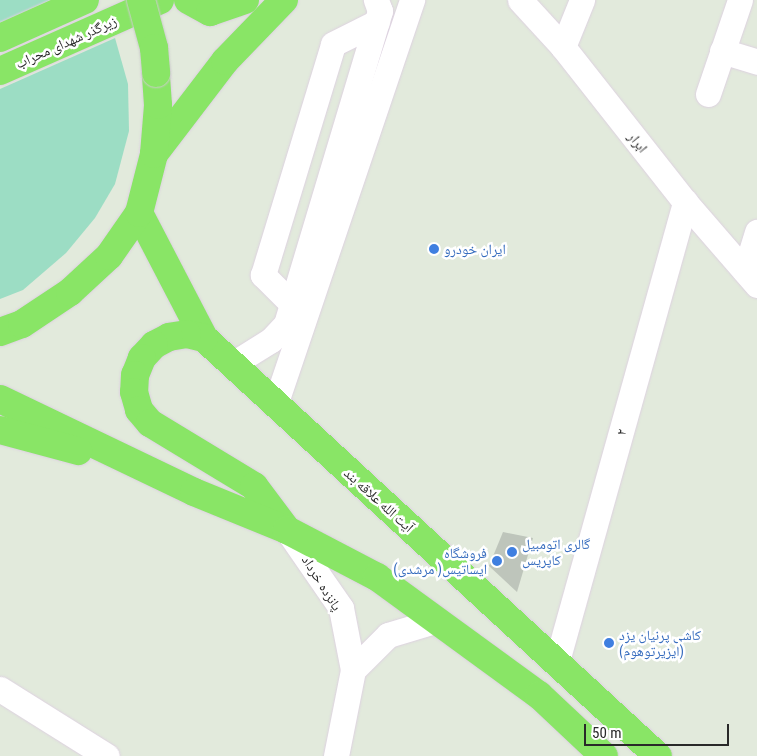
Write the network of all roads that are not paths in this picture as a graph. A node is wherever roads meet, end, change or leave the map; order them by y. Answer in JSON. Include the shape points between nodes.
{"nodes":[{"id":1,"x":85,"y":0,"type":"edge"},
{"id":2,"x":141,"y":0,"type":"edge"},
{"id":3,"x":160,"y":0,"type":"edge"},
{"id":4,"x":245,"y":0,"type":"edge"},
{"id":5,"x":284,"y":0,"type":"edge"},
{"id":6,"x":412,"y":0,"type":"edge"},
{"id":7,"x":520,"y":0,"type":"edge"},
{"id":8,"x":582,"y":0,"type":"edge"},
{"id":9,"x":740,"y":0,"type":"edge"},
{"id":10,"x":190,"y":3,"type":"edge"},
{"id":11,"x":376,"y":11,"type":"edge"},
{"id":12,"x":0,"y":38,"type":"edge"},
{"id":13,"x":563,"y":47,"type":"junction"},
{"id":14,"x":722,"y":50,"type":"junction"},
{"id":15,"x":757,"y":62,"type":"edge"},
{"id":16,"x":0,"y":72,"type":"edge"},
{"id":17,"x":708,"y":94,"type":"dead end"},
{"id":18,"x":154,"y":154,"type":"junction"},
{"id":19,"x":685,"y":202,"type":"junction"},
{"id":20,"x":139,"y":213,"type":"junction"},
{"id":21,"x":757,"y":232,"type":"edge"},
{"id":22,"x":751,"y":278,"type":"edge"},
{"id":23,"x":291,"y":303,"type":"junction"},
{"id":24,"x":0,"y":332,"type":"edge"},
{"id":25,"x":204,"y":338,"type":"junction"},
{"id":26,"x":231,"y":365,"type":"junction"},
{"id":27,"x":0,"y":399,"type":"edge"},
{"id":28,"x":275,"y":405,"type":"junction"},
{"id":29,"x":0,"y":430,"type":"edge"},
{"id":30,"x":143,"y":469,"type":"junction"},
{"id":31,"x":287,"y":530,"type":"junction"},
{"id":32,"x":438,"y":620,"type":"junction"},
{"id":33,"x":557,"y":661,"type":"junction"},
{"id":34,"x":352,"y":670,"type":"junction"},
{"id":35,"x":0,"y":690,"type":"edge"},
{"id":36,"x":107,"y":756,"type":"edge"},
{"id":37,"x":336,"y":756,"type":"edge"},
{"id":38,"x":604,"y":756,"type":"edge"},
{"id":39,"x":658,"y":756,"type":"edge"}],
"edges":[{"from":1,"to":12,"type":"main road"},
{"from":2,"to":18,"type":"main road","bridge":true,"via":[[154,48],[158,105]]},
{"from":3,"to":16,"type":"main road","name":"زیرگذر شهدای محراب"},
{"from":4,"to":10,"type":"main road","via":[[210,12]]},
{"from":5,"to":18,"type":"main road","via":[[225,61]]},
{"from":6,"to":28,"type":"street"},
{"from":7,"to":13,"type":"street","name":"ابرار"},
{"from":8,"to":13,"type":"street"},
{"from":9,"to":14,"type":"street"},
{"from":11,"to":23,"type":"street"},
{"from":11,"to":23,"type":"street","via":[[333,44],[263,275]]},
{"from":13,"to":19,"type":"street","name":"ابرار"},
{"from":14,"to":15,"type":"street"},
{"from":14,"to":17,"type":"street"},
{"from":18,"to":20,"type":"main road"},
{"from":19,"to":22,"type":"street","name":"ابرار"},
{"from":19,"to":33,"type":"street","name":"۲"},
{"from":20,"to":24,"type":"main road","via":[[109,256],[70,292],[22,324]]},
{"from":20,"to":25,"type":"main road","name":"آیت الله علاقه بند"},
{"from":21,"to":22,"type":"street"},
{"from":23,"to":26,"type":"street","via":[[286,324],[271,340]]},
{"from":25,"to":26,"type":"main road","name":"آیت الله علاقه بند"},
{"from":25,"to":31,"type":"main road","via":[[187,334],[169,337],[154,345],[142,358],[135,375],[134,392],[139,410],[150,424],[254,486]]},
{"from":26,"to":28,"type":"main road","name":"آیت الله علاقه بند"},
{"from":27,"to":30,"type":"main road"},
{"from":28,"to":33,"type":"main road","name":"آیت الله علاقه بند"},
{"from":29,"to":30,"type":"main road"},
{"from":30,"to":31,"type":"main road"},
{"from":31,"to":32,"type":"main road","via":[[378,577]]},
{"from":31,"to":34,"type":"street","name":"پانزده خرداد","via":[[341,608]]},
{"from":32,"to":34,"type":"street","via":[[388,635]]},
{"from":32,"to":38,"type":"main road","via":[[539,695]]},
{"from":33,"to":39,"type":"main road","name":"آیت الله علاقه بند"},
{"from":34,"to":37,"type":"street","name":"پانزده خرداد"},
{"from":35,"to":36,"type":"street"}]}
